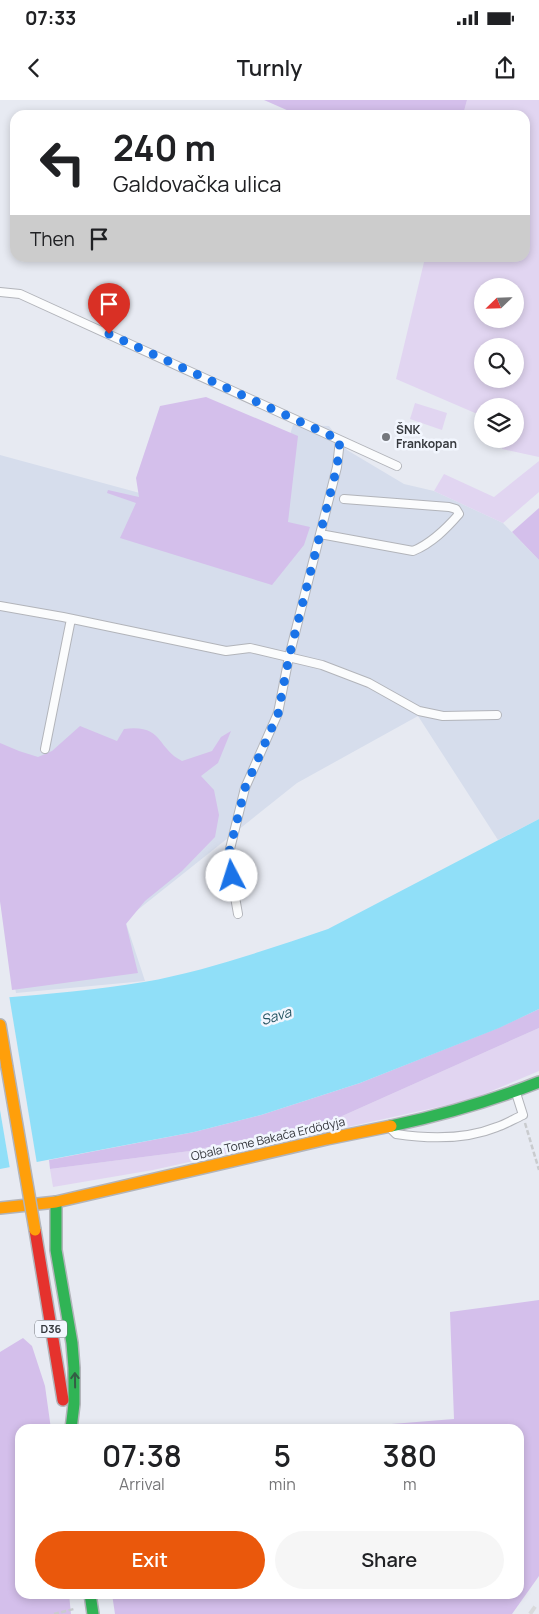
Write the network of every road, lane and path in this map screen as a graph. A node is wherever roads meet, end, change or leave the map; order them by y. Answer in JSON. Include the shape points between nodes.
{"nodes":[{"id":1,"x":0,"y":292,"type":"edge"},
{"id":2,"x":340,"y":440,"type":"junction"},
{"id":3,"x":397,"y":466,"type":"dead end"},
{"id":4,"x":344,"y":498,"type":"dead end"},
{"id":5,"x":320,"y":534,"type":"junction"},
{"id":6,"x":0,"y":606,"type":"edge"},
{"id":7,"x":71,"y":618,"type":"junction"},
{"id":8,"x":289,"y":657,"type":"junction"},
{"id":9,"x":497,"y":715,"type":"dead end"},
{"id":10,"x":45,"y":749,"type":"dead end"},
{"id":11,"x":238,"y":914,"type":"dead end"},
{"id":12,"x":0,"y":1026,"type":"edge"},
{"id":13,"x":539,"y":1082,"type":"edge"},
{"id":14,"x":516,"y":1092,"type":"junction"},
{"id":15,"x":522,"y":1115,"type":"junction"},
{"id":16,"x":388,"y":1127,"type":"junction"},
{"id":17,"x":539,"y":1170,"type":"edge"},
{"id":18,"x":56,"y":1202,"type":"junction"},
{"id":19,"x":0,"y":1208,"type":"edge"},
{"id":20,"x":68,"y":1424,"type":"edge"},
{"id":21,"x":70,"y":1424,"type":"edge"},
{"id":22,"x":92,"y":1604,"type":"edge"},
{"id":23,"x":54,"y":1614,"type":"edge"}],
"edges":[{"from":1,"to":2,"type":"lane","via":[[20,294]]},
{"from":2,"to":3,"type":"lane"},
{"from":2,"to":5,"type":"lane","via":[[337,467]]},
{"from":4,"to":5,"type":"lane","via":[[449,507],[459,514],[448,527],[413,551]]},
{"from":5,"to":8,"type":"lane"},
{"from":6,"to":7,"type":"lane"},
{"from":7,"to":8,"type":"lane","via":[[226,651],[250,648]]},
{"from":7,"to":10,"type":"lane"},
{"from":8,"to":9,"type":"lane","via":[[322,665],[369,683],[419,711],[443,716]]},
{"from":8,"to":11,"type":"lane","via":[[278,714],[245,788],[228,857]]},
{"from":12,"to":20,"type":"main road","number":"D36","bridge":true},
{"from":13,"to":14,"type":"main road","name":"Obala Tome Bakača Erdödyja"},
{"from":14,"to":15,"type":"lane"},
{"from":14,"to":16,"type":"main road","name":"Obala Tome Bakača Erdödyja","via":[[456,1111]]},
{"from":15,"to":16,"type":"lane","via":[[497,1128],[454,1137],[424,1138],[396,1134]]},
{"from":15,"to":17,"type":"path"},
{"from":16,"to":18,"type":"main road","name":"Obala Tome Bakača Erdödyja"},
{"from":18,"to":19,"type":"main road","name":"Obala Tome Bakača Erdödyja"},
{"from":21,"to":18,"type":"main road","one_way":true,"via":[[74,1404],[74,1368],[56,1250]]},
{"from":22,"to":23,"type":"path"}]}
